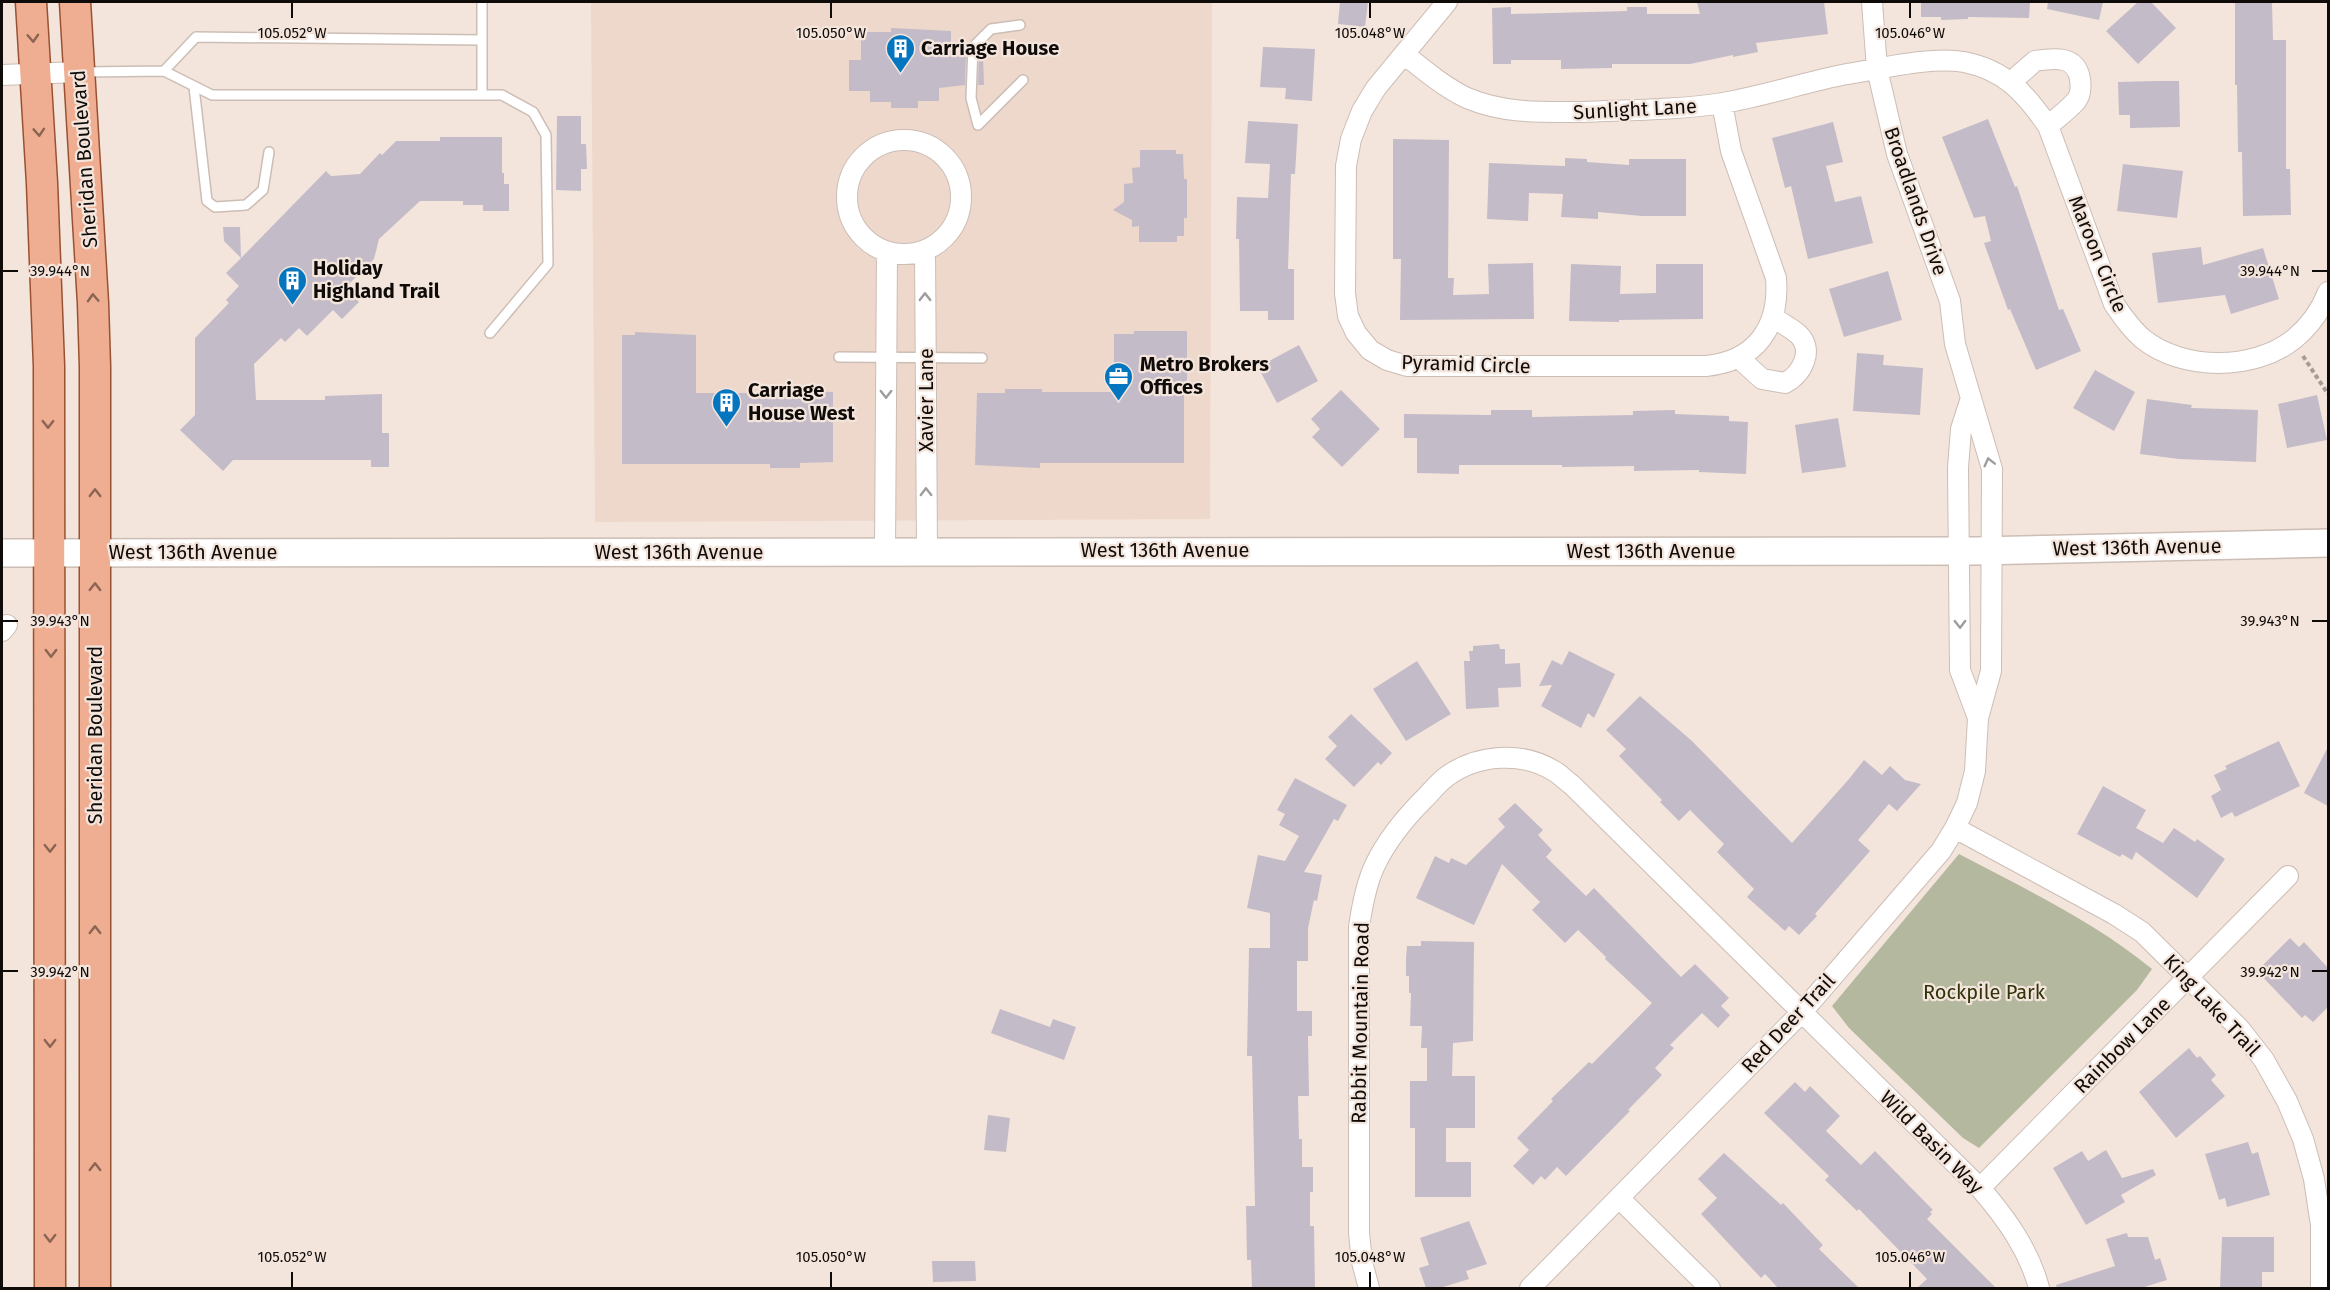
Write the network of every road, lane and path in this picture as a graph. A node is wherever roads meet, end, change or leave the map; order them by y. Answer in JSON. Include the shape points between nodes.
{"nodes":[{"id":1,"x":31,"y":2,"type":"edge"},
{"id":2,"x":75,"y":2,"type":"edge"},
{"id":3,"x":482,"y":2,"type":"edge"},
{"id":4,"x":1447,"y":2,"type":"edge"},
{"id":5,"x":1872,"y":2,"type":"edge"},
{"id":6,"x":1020,"y":25,"type":"dead end"},
{"id":7,"x":482,"y":40,"type":"junction"},
{"id":8,"x":1404,"y":54,"type":"junction"},
{"id":9,"x":1877,"y":69,"type":"junction"},
{"id":10,"x":164,"y":71,"type":"junction"},
{"id":11,"x":79,"y":72,"type":"junction"},
{"id":12,"x":34,"y":74,"type":"junction"},
{"id":13,"x":2,"y":75,"type":"edge"},
{"id":14,"x":1023,"y":80,"type":"dead end"},
{"id":15,"x":2011,"y":82,"type":"junction"},
{"id":16,"x":194,"y":87,"type":"junction"},
{"id":17,"x":482,"y":95,"type":"junction"},
{"id":18,"x":1722,"y":103,"type":"junction"},
{"id":19,"x":2048,"y":126,"type":"junction"},
{"id":20,"x":269,"y":152,"type":"dead end"},
{"id":21,"x":925,"y":250,"type":"junction"},
{"id":22,"x":886,"y":252,"type":"junction"},
{"id":23,"x":2328,"y":292,"type":"edge"},
{"id":24,"x":1773,"y":317,"type":"junction"},
{"id":25,"x":490,"y":333,"type":"dead end"},
{"id":26,"x":2292,"y":341,"type":"junction"},
{"id":27,"x":839,"y":357,"type":"dead end"},
{"id":28,"x":886,"y":358,"type":"junction"},
{"id":29,"x":925,"y":358,"type":"junction"},
{"id":30,"x":982,"y":358,"type":"dead end"},
{"id":31,"x":1739,"y":358,"type":"junction"},
{"id":32,"x":2328,"y":394,"type":"edge"},
{"id":33,"x":1971,"y":398,"type":"junction"},
{"id":34,"x":2328,"y":543,"type":"edge"},
{"id":35,"x":927,"y":550,"type":"junction"},
{"id":36,"x":1991,"y":550,"type":"junction"},
{"id":37,"x":885,"y":551,"type":"junction"},
{"id":38,"x":1959,"y":551,"type":"junction"},
{"id":39,"x":48,"y":552,"type":"junction"},
{"id":40,"x":95,"y":552,"type":"junction"},
{"id":41,"x":2,"y":553,"type":"edge"},
{"id":42,"x":1978,"y":718,"type":"junction"},
{"id":43,"x":1955,"y":828,"type":"junction"},
{"id":44,"x":2288,"y":876,"type":"dead end"},
{"id":45,"x":2188,"y":977,"type":"junction"},
{"id":46,"x":1802,"y":1012,"type":"junction"},
{"id":47,"x":1980,"y":1188,"type":"junction"},
{"id":48,"x":1618,"y":1198,"type":"junction"},
{"id":49,"x":50,"y":1288,"type":"edge"},
{"id":50,"x":95,"y":1288,"type":"edge"},
{"id":51,"x":1369,"y":1288,"type":"edge"},
{"id":52,"x":1530,"y":1288,"type":"edge"},
{"id":53,"x":1710,"y":1288,"type":"edge"},
{"id":54,"x":2039,"y":1288,"type":"edge"},
{"id":55,"x":2321,"y":1288,"type":"edge"}],
"edges":[{"from":1,"to":12,"type":"main road","one_way":true},
{"from":2,"to":11,"type":"main road","name":"Sheridan Boulevard"},
{"from":3,"to":7,"type":"lane"},
{"from":4,"to":8,"type":"street","name":"Pyramid Circle"},
{"from":5,"to":9,"type":"street","name":"Broadlands Drive"},
{"from":6,"to":14,"type":"lane","via":[[991,29],[973,47],[971,98],[978,125]]},
{"from":7,"to":10,"type":"lane","via":[[196,37]]},
{"from":7,"to":17,"type":"lane"},
{"from":8,"to":18,"type":"street","name":"Sunlight Lane","via":[[1442,84],[1468,98],[1529,113],[1676,109]]},
{"from":8,"to":31,"type":"street","name":"Pyramid Circle","via":[[1362,111],[1346,166],[1348,316],[1370,350],[1407,366],[1706,366]]},
{"from":9,"to":15,"type":"street","name":"Maroon Circle","via":[[1963,62]]},
{"from":9,"to":18,"type":"street","name":"Sunlight Lane"},
{"from":9,"to":33,"type":"street","name":"Broadlands Drive","via":[[1897,154],[1950,301],[1955,344]]},
{"from":10,"to":11,"type":"lane"},
{"from":10,"to":16,"type":"lane"},
{"from":11,"to":12,"type":"street"},
{"from":40,"to":11,"type":"main road","name":"Sheridan Boulevard","one_way":true,"via":[[93,303]]},
{"from":12,"to":13,"type":"street"},
{"from":12,"to":39,"type":"main road","one_way":true,"via":[[47,293]]},
{"from":15,"to":19,"type":"street","name":"Maroon Circle","via":[[2031,100]]},
{"from":15,"to":19,"type":"street","via":[[2035,61],[2072,62],[2078,70],[2081,91]]},
{"from":16,"to":17,"type":"lane","via":[[212,95]]},
{"from":16,"to":20,"type":"lane","via":[[207,201],[215,207],[246,205],[263,190]]},
{"from":17,"to":25,"type":"lane","via":[[502,95],[533,112],[546,135],[548,264]]},
{"from":18,"to":24,"type":"street","name":"Pyramid Circle","via":[[1731,151],[1776,279]]},
{"from":19,"to":26,"type":"street","name":"Maroon Circle","via":[[2114,304],[2143,339],[2182,359],[2206,362],[2244,360],[2268,354]]},
{"from":21,"to":22,"type":"street","via":[[906,254]]},
{"from":21,"to":22,"type":"street","via":[[951,230],[962,198],[955,169],[946,157],[912,140],[875,147],[851,176],[847,194],[849,213],[857,230]]},
{"from":29,"to":21,"type":"street","name":"Xavier Lane","one_way":true},
{"from":22,"to":28,"type":"street","name":"Xavier Lane"},
{"from":23,"to":26,"type":"street","name":"Maroon Circle","via":[[2308,327]]},
{"from":24,"to":31,"type":"street","name":"Pyramid Circle","via":[[1755,346]]},
{"from":24,"to":31,"type":"street","via":[[1803,342],[1806,358],[1799,373],[1785,382],[1769,381],[1756,375]]},
{"from":26,"to":32,"type":"path"},
{"from":27,"to":28,"type":"lane"},
{"from":28,"to":29,"type":"lane"},
{"from":28,"to":37,"type":"street","name":"Xavier Lane","one_way":true},
{"from":29,"to":30,"type":"lane"},
{"from":35,"to":29,"type":"street","name":"Xavier Lane","one_way":true},
{"from":36,"to":33,"type":"street","name":"Broadlands Drive","one_way":true,"via":[[1992,469]]},
{"from":33,"to":38,"type":"street","via":[[1961,429]]},
{"from":34,"to":36,"type":"main road","name":"West 136th Avenue"},
{"from":35,"to":37,"type":"main road","name":"West 136th Avenue"},
{"from":35,"to":38,"type":"main road","name":"West 136th Avenue"},
{"from":36,"to":38,"type":"main road","name":"West 136th Avenue"},
{"from":36,"to":42,"type":"street","name":"Red Deer Trail","via":[[1991,671]]},
{"from":37,"to":40,"type":"main road","name":"West 136th Avenue"},
{"from":38,"to":42,"type":"street","name":"Red Deer Trail","one_way":true,"via":[[1960,670]]},
{"from":39,"to":40,"type":"main road","name":"West 136th Avenue"},
{"from":39,"to":41,"type":"main road","name":"West 136th Avenue"},
{"from":39,"to":49,"type":"main road","one_way":true},
{"from":50,"to":40,"type":"main road","name":"Sheridan Boulevard","one_way":true},
{"from":42,"to":43,"type":"street","name":"Red Deer Trail","via":[[1975,771],[1967,803]]},
{"from":43,"to":45,"type":"street","name":"King Lake Trail","via":[[2114,914],[2142,933]]},
{"from":43,"to":46,"type":"street","name":"Red Deer Trail","via":[[1941,851]]},
{"from":44,"to":45,"type":"street","name":"Rainbow Lane"},
{"from":45,"to":47,"type":"street","name":"Rainbow Lane"},
{"from":45,"to":55,"type":"street","name":"King Lake Trail","via":[[2239,1028],[2288,1101],[2314,1179],[2321,1225]]},
{"from":46,"to":47,"type":"street","name":"Wild Basin Way"},
{"from":46,"to":48,"type":"street","name":"Red Deer Trail"},
{"from":46,"to":51,"type":"street","name":"Rabbit Mountain Road","via":[[1554,771],[1511,758],[1488,759],[1466,765],[1446,777],[1390,838],[1374,867],[1359,927],[1359,1233]]},
{"from":47,"to":54,"type":"street","name":"Wild Basin Way","via":[[2023,1248]]},
{"from":48,"to":52,"type":"street","name":"Red Deer Trail"},
{"from":48,"to":53,"type":"street"}]}
